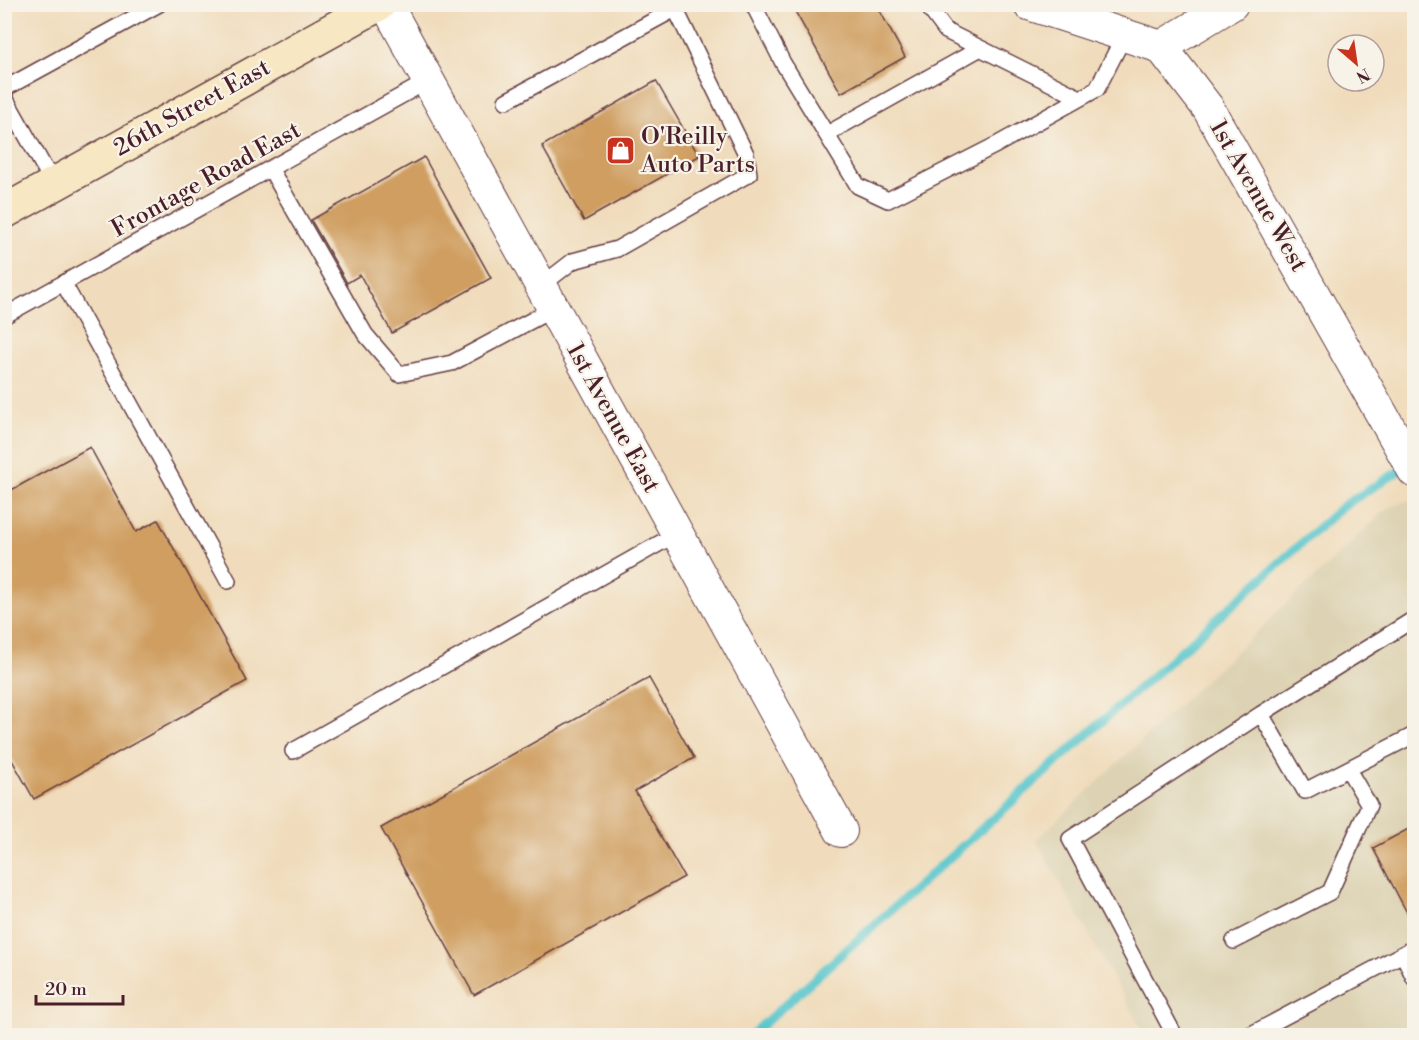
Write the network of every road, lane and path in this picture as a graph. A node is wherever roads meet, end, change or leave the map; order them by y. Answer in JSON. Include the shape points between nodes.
{"nodes":[{"id":1,"x":159,"y":4,"type":"edge"},
{"id":2,"x":380,"y":4,"type":"edge"},
{"id":3,"x":386,"y":4,"type":"edge"},
{"id":4,"x":753,"y":4,"type":"edge"},
{"id":5,"x":926,"y":4,"type":"edge"},
{"id":6,"x":1029,"y":4,"type":"edge"},
{"id":7,"x":1232,"y":4,"type":"edge"},
{"id":8,"x":674,"y":7,"type":"edge"},
{"id":9,"x":1124,"y":36,"type":"junction"},
{"id":10,"x":1161,"y":47,"type":"junction"},
{"id":11,"x":979,"y":49,"type":"junction"},
{"id":12,"x":428,"y":81,"type":"junction"},
{"id":13,"x":4,"y":89,"type":"edge"},
{"id":14,"x":4,"y":96,"type":"edge"},
{"id":15,"x":1080,"y":98,"type":"junction"},
{"id":16,"x":506,"y":101,"type":"dead end"},
{"id":17,"x":827,"y":134,"type":"junction"},
{"id":18,"x":271,"y":170,"type":"junction"},
{"id":19,"x":54,"y":185,"type":"junction"},
{"id":20,"x":4,"y":212,"type":"edge"},
{"id":21,"x":64,"y":284,"type":"junction"},
{"id":22,"x":547,"y":297,"type":"junction"},
{"id":23,"x":4,"y":316,"type":"edge"},
{"id":24,"x":1414,"y":471,"type":"edge"},
{"id":25,"x":676,"y":534,"type":"junction"},
{"id":26,"x":228,"y":582,"type":"dead end"},
{"id":27,"x":1414,"y":619,"type":"edge"},
{"id":28,"x":1261,"y":714,"type":"junction"},
{"id":29,"x":1414,"y":735,"type":"edge"},
{"id":30,"x":293,"y":751,"type":"dead end"},
{"id":31,"x":1349,"y":771,"type":"junction"},
{"id":32,"x":841,"y":831,"type":"dead end"},
{"id":33,"x":1234,"y":941,"type":"dead end"},
{"id":34,"x":1409,"y":951,"type":"edge"},
{"id":35,"x":1414,"y":978,"type":"edge"},
{"id":36,"x":1175,"y":1035,"type":"edge"},
{"id":37,"x":1248,"y":1035,"type":"edge"}],
"edges":[{"from":1,"to":13,"type":"lane"},
{"from":2,"to":19,"type":"main road","name":"26th Street East"},
{"from":3,"to":12,"type":"street","name":"1st Avenue East"},
{"from":4,"to":17,"type":"lane","via":[[783,63]]},
{"from":5,"to":11,"type":"lane","via":[[946,31]]},
{"from":6,"to":9,"type":"street"},
{"from":7,"to":10,"type":"street"},
{"from":8,"to":16,"type":"lane"},
{"from":8,"to":22,"type":"lane","via":[[746,154],[749,174],[617,249],[573,261]]},
{"from":9,"to":10,"type":"street"},
{"from":9,"to":15,"type":"lane","via":[[1097,88]]},
{"from":10,"to":24,"type":"street","name":"1st Avenue West","via":[[1208,108]]},
{"from":11,"to":15,"type":"lane"},
{"from":11,"to":17,"type":"lane"},
{"from":12,"to":18,"type":"lane","name":"Frontage Road East"},
{"from":12,"to":22,"type":"street","name":"1st Avenue East"},
{"from":14,"to":19,"type":"lane"},
{"from":15,"to":17,"type":"lane","via":[[888,200],[858,186]]},
{"from":18,"to":21,"type":"lane","name":"Frontage Road East"},
{"from":18,"to":22,"type":"lane","via":[[365,334],[399,374],[452,363]]},
{"from":19,"to":20,"type":"main road","name":"26th Street East"},
{"from":21,"to":23,"type":"lane","name":"Frontage Road East"},
{"from":21,"to":26,"type":"lane"},
{"from":22,"to":25,"type":"street","name":"1st Avenue East"},
{"from":25,"to":30,"type":"lane"},
{"from":25,"to":32,"type":"street","name":"1st Avenue East"},
{"from":27,"to":28,"type":"lane"},
{"from":28,"to":31,"type":"lane","via":[[1305,791]]},
{"from":28,"to":36,"type":"lane","via":[[1070,839]]},
{"from":29,"to":31,"type":"lane"},
{"from":31,"to":33,"type":"lane","via":[[1369,806],[1330,892]]},
{"from":34,"to":35,"type":"lane"},
{"from":34,"to":37,"type":"lane"}]}
